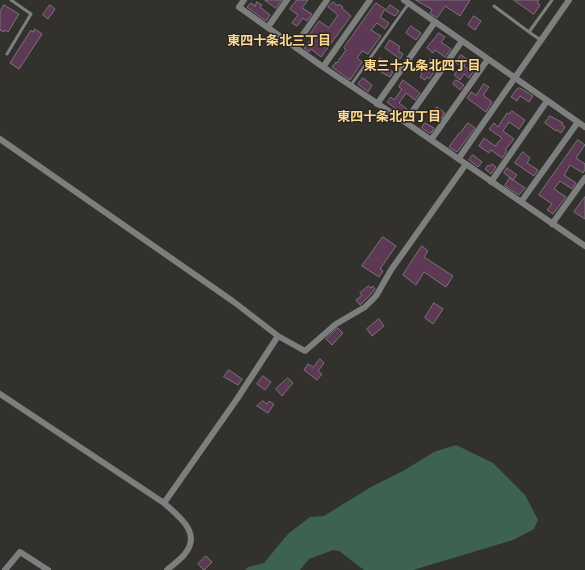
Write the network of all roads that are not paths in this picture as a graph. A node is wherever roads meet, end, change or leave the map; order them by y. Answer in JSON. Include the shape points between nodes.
{"nodes":[{"id":1,"x":11,"y":0,"type":"edge"},
{"id":2,"x":244,"y":0,"type":"edge"},
{"id":3,"x":287,"y":0,"type":"edge"},
{"id":4,"x":327,"y":0,"type":"edge"},
{"id":5,"x":370,"y":0,"type":"edge"},
{"id":6,"x":552,"y":0,"type":"edge"},
{"id":7,"x":570,"y":0,"type":"edge"},
{"id":8,"x":406,"y":2,"type":"edge"},
{"id":9,"x":494,"y":6,"type":"dead end"},
{"id":10,"x":435,"y":22,"type":"junction"},
{"id":11,"x":268,"y":27,"type":"junction"},
{"id":12,"x":529,"y":32,"type":"junction"},
{"id":13,"x":462,"y":41,"type":"junction"},
{"id":14,"x":542,"y":41,"type":"junction"},
{"id":15,"x":295,"y":46,"type":"junction"},
{"id":16,"x":7,"y":54,"type":"dead end"},
{"id":17,"x":488,"y":59,"type":"junction"},
{"id":18,"x":323,"y":67,"type":"junction"},
{"id":19,"x":516,"y":78,"type":"junction"},
{"id":20,"x":351,"y":86,"type":"junction"},
{"id":21,"x":547,"y":101,"type":"junction"},
{"id":22,"x":377,"y":104,"type":"junction"},
{"id":23,"x":405,"y":122,"type":"junction"},
{"id":24,"x":578,"y":122,"type":"junction"},
{"id":25,"x":585,"y":127,"type":"edge"},
{"id":26,"x":0,"y":139,"type":"edge"},
{"id":27,"x":431,"y":140,"type":"junction"},
{"id":28,"x":459,"y":158,"type":"junction"},
{"id":29,"x":466,"y":164,"type":"junction"},
{"id":30,"x":585,"y":178,"type":"edge"},
{"id":31,"x":491,"y":182,"type":"junction"},
{"id":32,"x":521,"y":202,"type":"junction"},
{"id":33,"x":552,"y":224,"type":"junction"},
{"id":34,"x":584,"y":245,"type":"edge"},
{"id":35,"x":278,"y":336,"type":"junction"},
{"id":36,"x":0,"y":394,"type":"edge"},
{"id":37,"x":164,"y":503,"type":"junction"},
{"id":38,"x":6,"y":570,"type":"edge"},
{"id":39,"x":48,"y":570,"type":"edge"},
{"id":40,"x":167,"y":570,"type":"edge"}],
"edges":[{"from":1,"to":16,"type":"lane","via":[[31,14]]},
{"from":2,"to":11,"type":"street","via":[[239,7]]},
{"from":3,"to":11,"type":"street"},
{"from":4,"to":15,"type":"street"},
{"from":5,"to":18,"type":"street"},
{"from":6,"to":12,"type":"lane"},
{"from":7,"to":14,"type":"street"},
{"from":8,"to":10,"type":"street"},
{"from":8,"to":20,"type":"lane"},
{"from":9,"to":12,"type":"lane"},
{"from":10,"to":13,"type":"street"},
{"from":10,"to":22,"type":"street"},
{"from":11,"to":15,"type":"street"},
{"from":12,"to":14,"type":"lane"},
{"from":13,"to":17,"type":"street"},
{"from":13,"to":23,"type":"street"},
{"from":14,"to":19,"type":"street"},
{"from":15,"to":18,"type":"street"},
{"from":17,"to":19,"type":"street"},
{"from":17,"to":27,"type":"street"},
{"from":18,"to":20,"type":"street"},
{"from":19,"to":21,"type":"street"},
{"from":19,"to":28,"type":"street"},
{"from":20,"to":22,"type":"street"},
{"from":21,"to":24,"type":"street"},
{"from":21,"to":31,"type":"street"},
{"from":22,"to":23,"type":"street"},
{"from":23,"to":27,"type":"street"},
{"from":24,"to":25,"type":"street"},
{"from":24,"to":32,"type":"street"},
{"from":26,"to":35,"type":"street","via":[[234,302]]},
{"from":27,"to":28,"type":"street"},
{"from":28,"to":29,"type":"street"},
{"from":29,"to":31,"type":"street"},
{"from":29,"to":35,"type":"street","via":[[370,302],[336,324],[305,351]]},
{"from":30,"to":33,"type":"street"},
{"from":31,"to":32,"type":"street"},
{"from":32,"to":33,"type":"street"},
{"from":33,"to":34,"type":"street"},
{"from":35,"to":37,"type":"street"},
{"from":36,"to":37,"type":"street"},
{"from":37,"to":40,"type":"street","via":[[187,525],[191,536],[191,543],[184,555]]},
{"from":38,"to":39,"type":"street","via":[[20,552]]}]}
